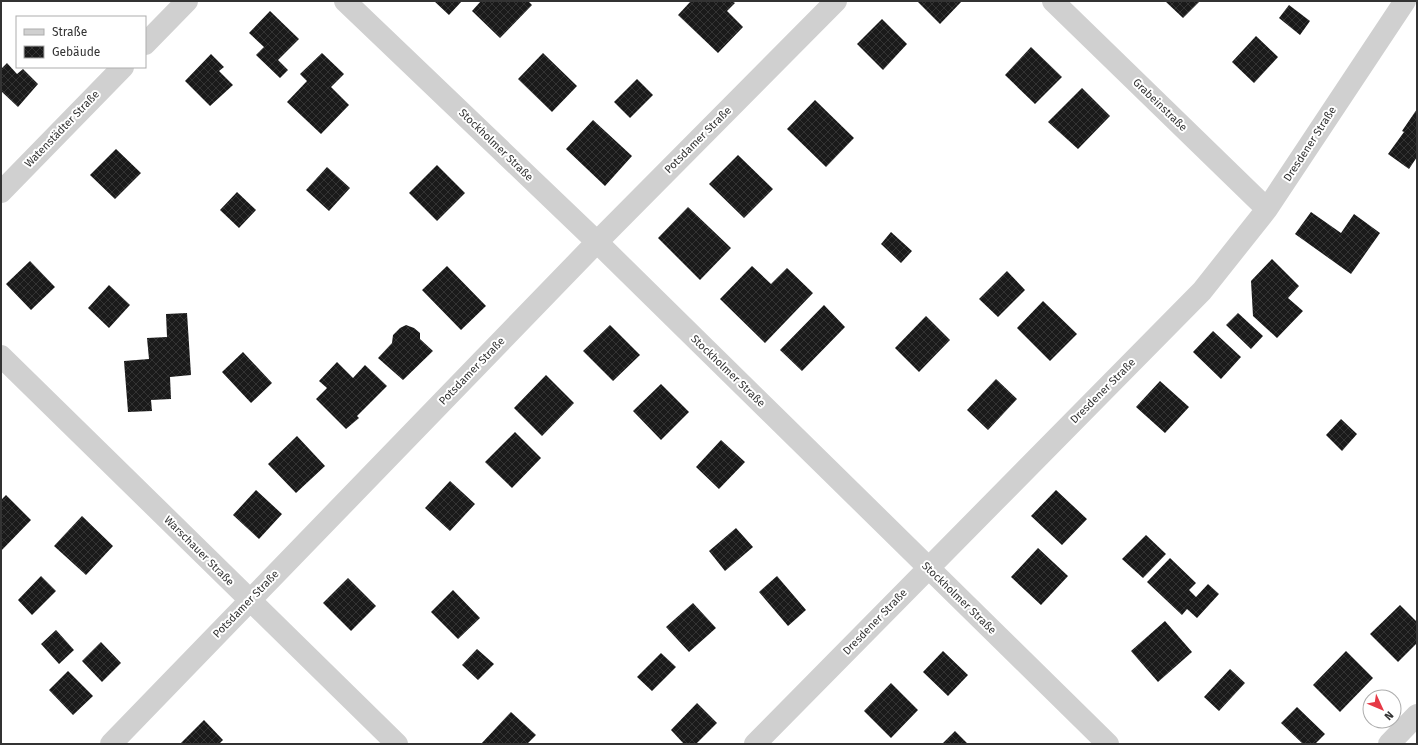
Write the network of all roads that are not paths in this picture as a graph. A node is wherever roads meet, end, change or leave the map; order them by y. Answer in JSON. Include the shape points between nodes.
{"nodes":[{"id":1,"x":187,"y":1,"type":"edge"},
{"id":2,"x":345,"y":1,"type":"edge"},
{"id":3,"x":836,"y":1,"type":"edge"},
{"id":4,"x":1053,"y":1,"type":"edge"},
{"id":5,"x":1405,"y":1,"type":"edge"},
{"id":6,"x":146,"y":43,"type":"edge"},
{"id":7,"x":122,"y":68,"type":"edge"},
{"id":8,"x":1,"y":192,"type":"edge"},
{"id":9,"x":1267,"y":209,"type":"junction"},
{"id":10,"x":597,"y":242,"type":"junction"},
{"id":11,"x":1,"y":356,"type":"edge"},
{"id":12,"x":928,"y":567,"type":"junction"},
{"id":13,"x":250,"y":601,"type":"junction"},
{"id":14,"x":1417,"y":715,"type":"edge"},
{"id":15,"x":111,"y":744,"type":"edge"},
{"id":16,"x":398,"y":744,"type":"edge"},
{"id":17,"x":755,"y":744,"type":"edge"},
{"id":18,"x":1108,"y":744,"type":"edge"},
{"id":19,"x":1389,"y":744,"type":"edge"}],
"edges":[{"from":1,"to":6,"type":"street"},
{"from":2,"to":10,"type":"street","name":"Stockholmer Straße"},
{"from":3,"to":10,"type":"street","name":"Potsdamer Straße"},
{"from":4,"to":9,"type":"street","name":"Grabeinstraße"},
{"from":5,"to":9,"type":"street","name":"Dresdener Straße"},
{"from":7,"to":8,"type":"street","name":"Watenstädter Straße"},
{"from":9,"to":12,"type":"street","name":"Dresdener Straße","via":[[1202,291]]},
{"from":10,"to":12,"type":"street","name":"Stockholmer Straße"},
{"from":10,"to":13,"type":"street","name":"Potsdamer Straße"},
{"from":11,"to":13,"type":"street","name":"Warschauer Straße"},
{"from":12,"to":17,"type":"street","name":"Dresdener Straße"},
{"from":12,"to":18,"type":"street","name":"Stockholmer Straße"},
{"from":13,"to":15,"type":"street","name":"Potsdamer Straße"},
{"from":13,"to":16,"type":"street","name":"Warschauer Straße"},
{"from":14,"to":19,"type":"street"}]}
